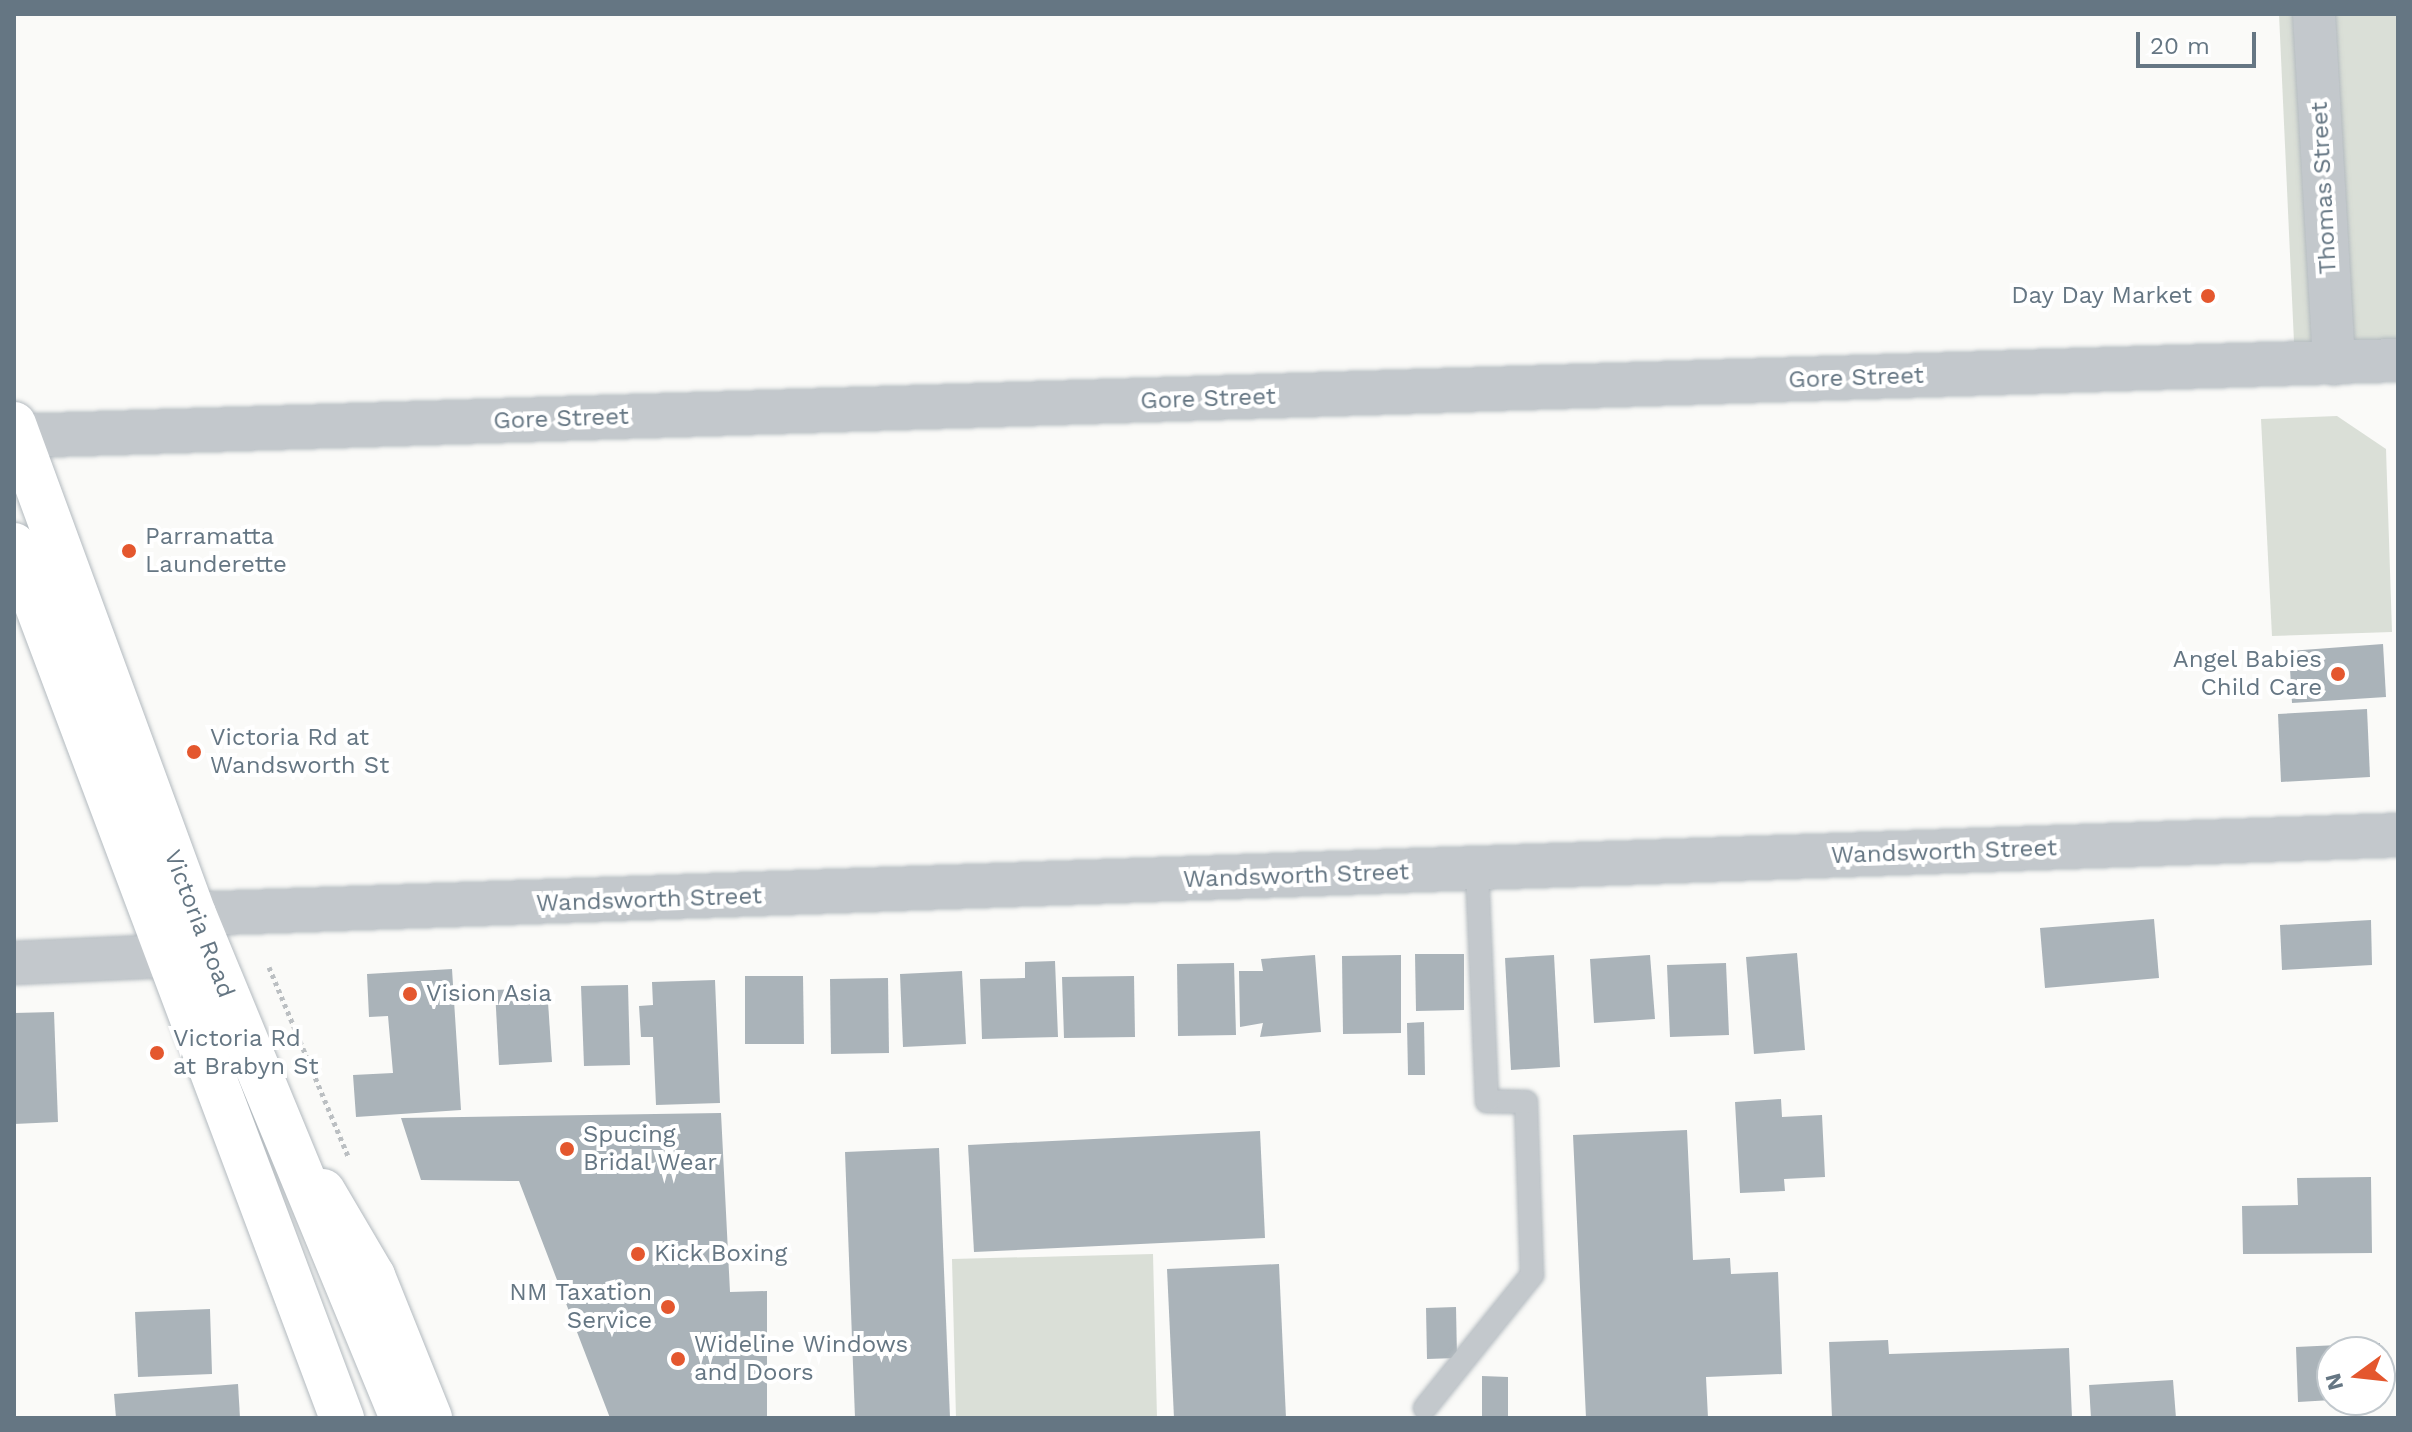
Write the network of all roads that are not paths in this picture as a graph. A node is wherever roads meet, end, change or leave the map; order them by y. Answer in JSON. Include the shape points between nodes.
{"nodes":[{"id":1,"x":2314,"y":14,"type":"edge"},
{"id":2,"x":2398,"y":360,"type":"edge"},
{"id":3,"x":2334,"y":363,"type":"junction"},
{"id":4,"x":16,"y":430,"type":"edge"},
{"id":5,"x":18,"y":565,"type":"edge"},
{"id":6,"x":2398,"y":835,"type":"edge"},
{"id":7,"x":1477,"y":869,"type":"junction"},
{"id":8,"x":194,"y":914,"type":"junction"},
{"id":9,"x":167,"y":956,"type":"junction"},
{"id":10,"x":14,"y":963,"type":"edge"},
{"id":11,"x":260,"y":1082,"type":"junction"},
{"id":12,"x":1425,"y":1408,"type":"dead end"},
{"id":13,"x":342,"y":1418,"type":"edge"},
{"id":14,"x":402,"y":1418,"type":"edge"},
{"id":15,"x":430,"y":1418,"type":"edge"}],
"edges":[{"from":1,"to":3,"type":"street","name":"Thomas Street"},
{"from":2,"to":3,"type":"street","name":"Gore Street"},
{"from":3,"to":4,"type":"street","name":"Gore Street"},
{"from":4,"to":8,"type":"main road","name":"Victoria Road"},
{"from":5,"to":9,"type":"main road","name":"Victoria Road"},
{"from":6,"to":7,"type":"street","name":"Wandsworth Street"},
{"from":7,"to":8,"type":"street","name":"Wandsworth Street"},
{"from":7,"to":12,"type":"lane","via":[[1487,1101],[1526,1102],[1532,1275]]},
{"from":8,"to":11,"type":"main road","name":"Victoria Road"},
{"from":9,"to":10,"type":"street"},
{"from":9,"to":13,"type":"main road","name":"Victoria Road"},
{"from":11,"to":14,"type":"main road","name":"Victoria Road"},
{"from":11,"to":15,"type":"main road","via":[[373,1276]]}]}
